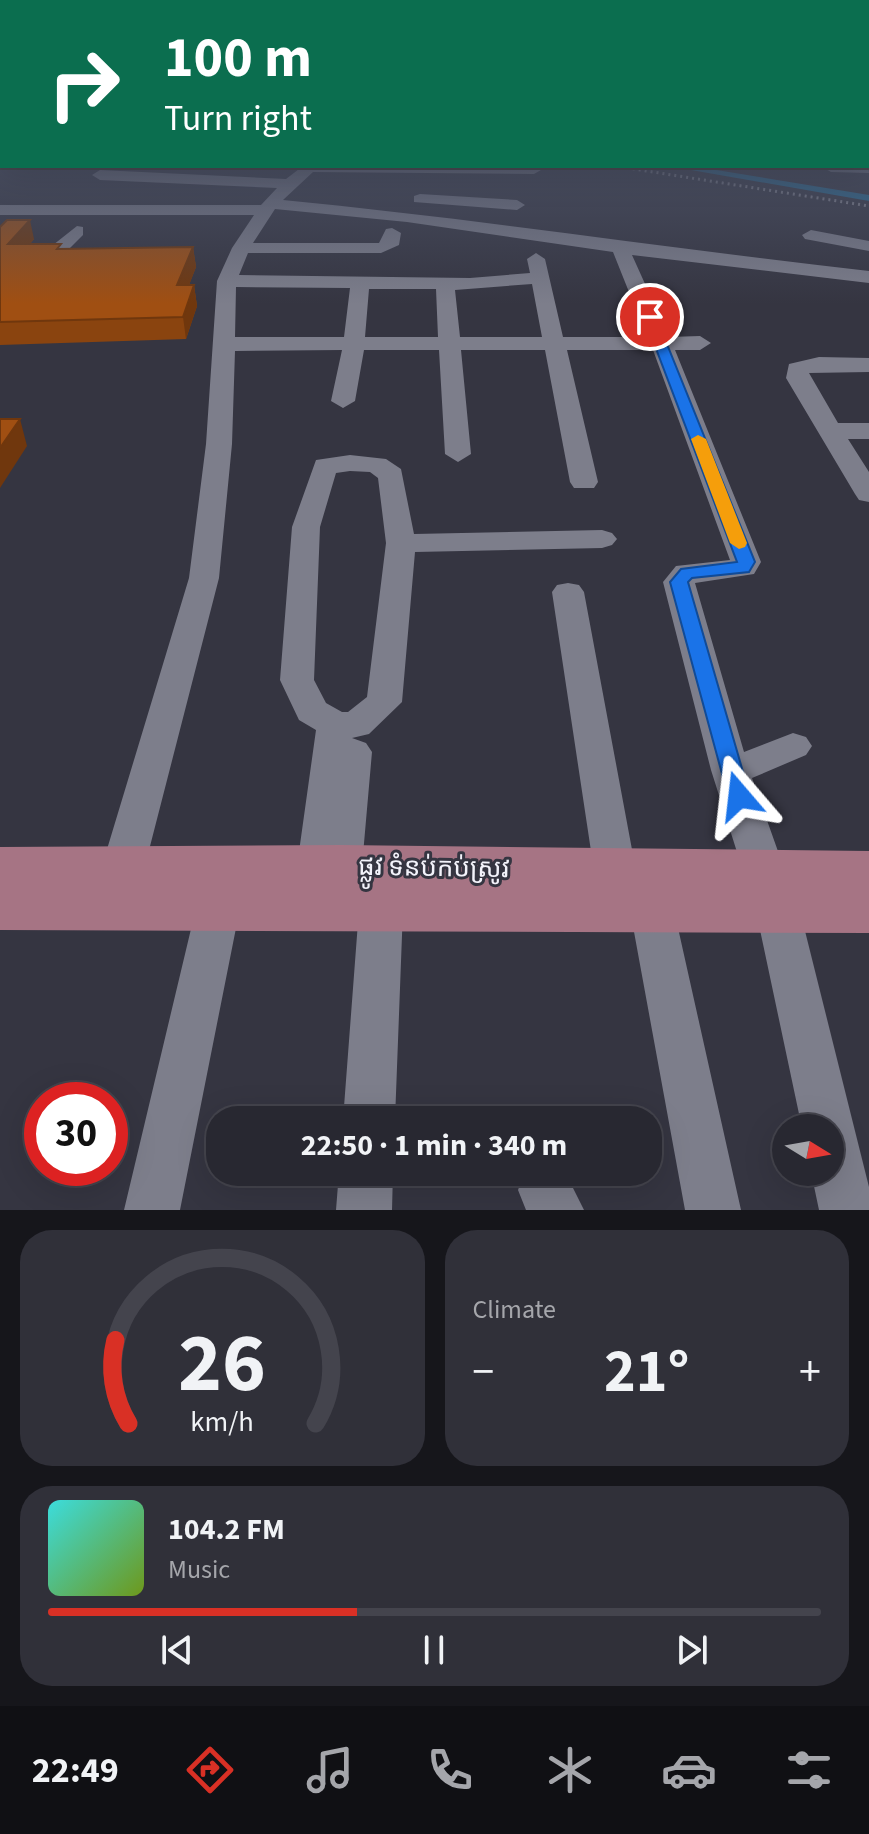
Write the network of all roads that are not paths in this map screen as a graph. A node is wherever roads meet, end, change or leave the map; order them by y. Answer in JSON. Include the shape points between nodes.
{"nodes":[{"id":1,"x":255,"y":190,"type":"edge"},
{"id":2,"x":286,"y":190,"type":"edge"},
{"id":3,"x":318,"y":190,"type":"edge"},
{"id":4,"x":424,"y":190,"type":"edge"},
{"id":5,"x":0,"y":195,"type":"edge"},
{"id":6,"x":325,"y":195,"type":"dead end"},
{"id":7,"x":517,"y":205,"type":"dead end"},
{"id":8,"x":414,"y":206,"type":"junction"},
{"id":9,"x":127,"y":207,"type":"junction"},
{"id":10,"x":0,"y":210,"type":"edge"},
{"id":11,"x":49,"y":211,"type":"junction"},
{"id":12,"x":111,"y":228,"type":"dead end"},
{"id":13,"x":47,"y":230,"type":"dead end"},
{"id":14,"x":392,"y":233,"type":"dead end"},
{"id":15,"x":811,"y":235,"type":"dead end"},
{"id":16,"x":533,"y":236,"type":"junction"},
{"id":17,"x":869,"y":246,"type":"edge"},
{"id":18,"x":241,"y":248,"type":"junction"},
{"id":19,"x":359,"y":248,"type":"junction"},
{"id":20,"x":59,"y":249,"type":"edge"},
{"id":21,"x":624,"y":257,"type":"junction"},
{"id":22,"x":688,"y":266,"type":"dead end"},
{"id":23,"x":869,"y":277,"type":"edge"},
{"id":24,"x":538,"y":278,"type":"junction"},
{"id":25,"x":227,"y":281,"type":"junction"},
{"id":26,"x":356,"y":282,"type":"junction"},
{"id":27,"x":445,"y":284,"type":"junction"},
{"id":28,"x":661,"y":343,"type":"junction"},
{"id":29,"x":700,"y":343,"type":"dead end"},
{"id":30,"x":222,"y":344,"type":"junction"},
{"id":31,"x":450,"y":344,"type":"junction"},
{"id":32,"x":552,"y":344,"type":"junction"},
{"id":33,"x":354,"y":345,"type":"junction"},
{"id":34,"x":865,"y":371,"type":"edge"},
{"id":35,"x":343,"y":401,"type":"dead end"},
{"id":36,"x":829,"y":431,"type":"junction"},
{"id":37,"x":869,"y":431,"type":"edge"},
{"id":38,"x":458,"y":454,"type":"dead end"},
{"id":39,"x":584,"y":482,"type":"dead end"},
{"id":40,"x":869,"y":494,"type":"edge"},
{"id":41,"x":602,"y":539,"type":"dead end"},
{"id":42,"x":401,"y":543,"type":"junction"},
{"id":43,"x":568,"y":592,"type":"dead end"},
{"id":44,"x":345,"y":725,"type":"junction"},
{"id":45,"x":793,"y":746,"type":"dead end"},
{"id":46,"x":730,"y":770,"type":"junction"},
{"id":47,"x":329,"y":866,"type":"junction"},
{"id":48,"x":0,"y":868,"type":"edge"},
{"id":49,"x":615,"y":871,"type":"junction"},
{"id":50,"x":869,"y":872,"type":"edge"},
{"id":51,"x":117,"y":888,"type":"junction"},
{"id":52,"x":771,"y":891,"type":"junction"},
{"id":53,"x":0,"y":907,"type":"edge"},
{"id":54,"x":218,"y":908,"type":"junction"},
{"id":55,"x":381,"y":909,"type":"junction"},
{"id":56,"x":652,"y":910,"type":"junction"},
{"id":57,"x":869,"y":910,"type":"edge"},
{"id":58,"x":370,"y":1106,"type":"edge"},
{"id":59,"x":825,"y":1114,"type":"edge"},
{"id":60,"x":365,"y":1186,"type":"edge"},
{"id":61,"x":841,"y":1186,"type":"edge"},
{"id":62,"x":152,"y":1210,"type":"edge"},
{"id":63,"x":364,"y":1210,"type":"edge"},
{"id":64,"x":713,"y":1210,"type":"edge"},
{"id":65,"x":847,"y":1210,"type":"edge"}],
"edges":[{"from":1,"to":9,"type":"street"},
{"from":2,"to":18,"type":"street"},
{"from":3,"to":8,"type":"street"},
{"from":4,"to":8,"type":"street"},
{"from":5,"to":11,"type":"street","via":[[57,197]]},
{"from":6,"to":8,"type":"street"},
{"from":7,"to":8,"type":"street"},
{"from":8,"to":16,"type":"street"},
{"from":9,"to":11,"type":"street"},
{"from":9,"to":12,"type":"street"},
{"from":10,"to":11,"type":"street"},
{"from":13,"to":20,"type":"street","via":[[83,230]]},
{"from":14,"to":19,"type":"street","via":[[387,247]]},
{"from":15,"to":17,"type":"street"},
{"from":16,"to":21,"type":"street"},
{"from":16,"to":24,"type":"street"},
{"from":18,"to":19,"type":"street"},
{"from":18,"to":25,"type":"street"},
{"from":19,"to":26,"type":"street"},
{"from":21,"to":22,"type":"street"},
{"from":21,"to":23,"type":"street"},
{"from":21,"to":28,"type":"street"},
{"from":24,"to":27,"type":"street"},
{"from":24,"to":32,"type":"street"},
{"from":25,"to":26,"type":"street","via":[[301,291]]},
{"from":25,"to":30,"type":"street"},
{"from":26,"to":27,"type":"street"},
{"from":26,"to":33,"type":"street"},
{"from":27,"to":31,"type":"street"},
{"from":28,"to":29,"type":"street"},
{"from":28,"to":32,"type":"street"},
{"from":28,"to":46,"type":"street","via":[[746,562],[743,568],[726,572],[687,573],[679,582]]},
{"from":30,"to":33,"type":"street"},
{"from":30,"to":51,"type":"street","via":[[219,444],[204,578]]},
{"from":31,"to":32,"type":"street"},
{"from":31,"to":33,"type":"street"},
{"from":31,"to":38,"type":"street"},
{"from":32,"to":39,"type":"street"},
{"from":33,"to":35,"type":"street"},
{"from":34,"to":36,"type":"street","via":[[819,364],[797,369]]},
{"from":36,"to":37,"type":"street"},
{"from":36,"to":40,"type":"street"},
{"from":41,"to":42,"type":"street"},
{"from":42,"to":44,"type":"street","via":[[384,702]]},
{"from":42,"to":44,"type":"street","via":[[391,475],[377,465],[325,466],[306,527],[297,680],[312,711]]},
{"from":43,"to":49,"type":"street"},
{"from":44,"to":47,"type":"street"},
{"from":45,"to":46,"type":"street"},
{"from":46,"to":52,"type":"street"},
{"from":47,"to":49,"type":"main road","name":"ផ្លូវ ទំនប់កប់ស្រូវ"},
{"from":47,"to":51,"type":"main road","name":"ផ្លូវ ទំនប់កប់ស្រូវ"},
{"from":48,"to":51,"type":"main road","name":"ផ្លូវ ទំនប់កប់ស្រូវ"},
{"from":49,"to":52,"type":"main road","name":"ផ្លូវ ទំនប់កប់ស្រូវ"},
{"from":50,"to":52,"type":"main road","name":"ផ្លូវ ទំនប់កប់ស្រូវ"},
{"from":51,"to":53,"type":"main road","name":"ផ្លូវ ទំនប់កប់ស្រូវ"},
{"from":51,"to":54,"type":"main road","name":"ផ្លូវ ទំនប់កប់ស្រូវ"},
{"from":52,"to":56,"type":"main road","name":"ផ្លូវ ទំនប់កប់ស្រូវ"},
{"from":52,"to":57,"type":"main road","name":"ផ្លូវ ទំនប់កប់ស្រូវ"},
{"from":52,"to":59,"type":"street"},
{"from":54,"to":55,"type":"main road","name":"ផ្លូវ ទំនប់កប់ស្រូវ"},
{"from":54,"to":62,"type":"street"},
{"from":55,"to":56,"type":"main road","name":"ផ្លូវ ទំនប់កប់ស្រូវ"},
{"from":55,"to":58,"type":"street"},
{"from":56,"to":64,"type":"street"},
{"from":60,"to":63,"type":"street"},
{"from":61,"to":65,"type":"street"}]}
